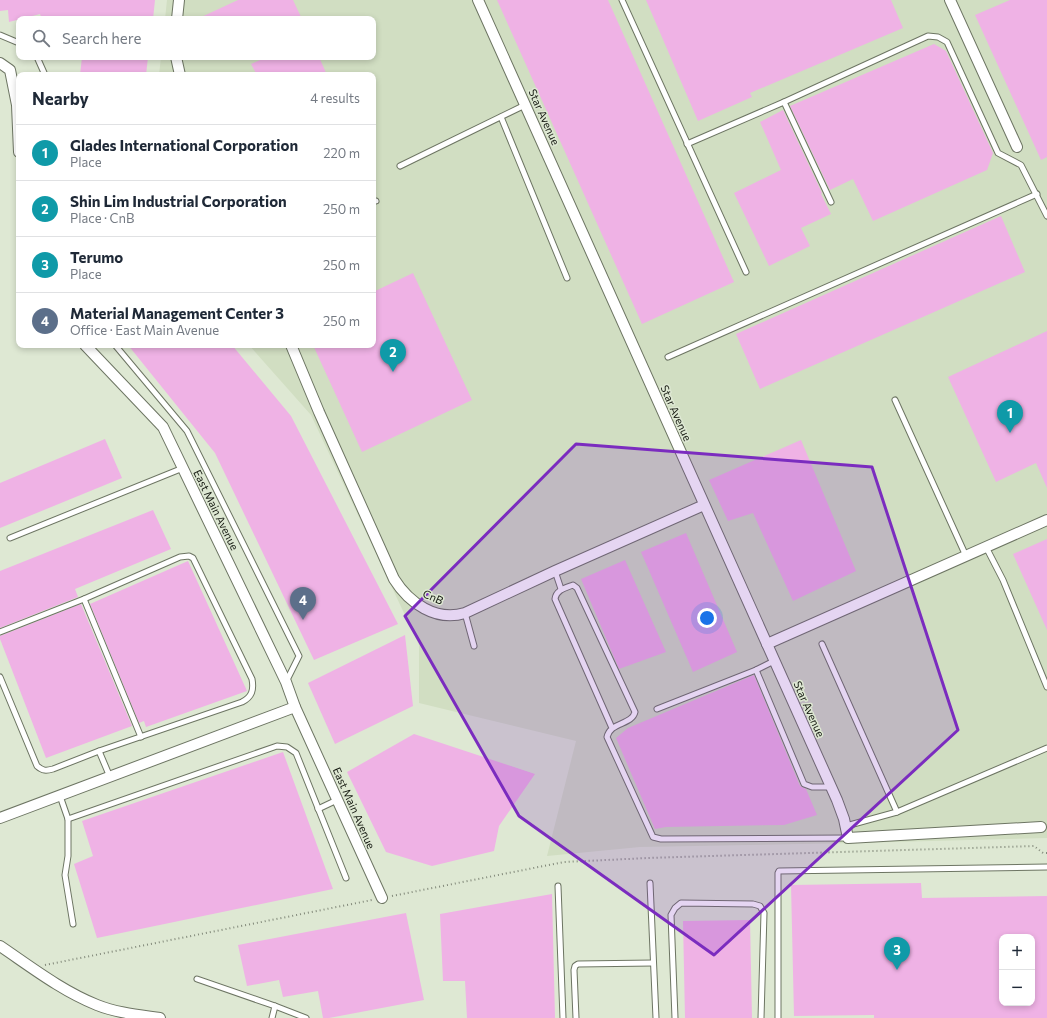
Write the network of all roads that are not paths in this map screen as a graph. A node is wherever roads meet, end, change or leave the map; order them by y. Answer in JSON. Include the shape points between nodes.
{"nodes":[{"id":1,"x":179,"y":0,"type":"edge"},
{"id":2,"x":478,"y":0,"type":"edge"},
{"id":3,"x":622,"y":0,"type":"edge"},
{"id":4,"x":950,"y":0,"type":"edge"},
{"id":5,"x":177,"y":16,"type":"edge"},
{"id":6,"x":0,"y":35,"type":"edge"},
{"id":7,"x":16,"y":42,"type":"edge"},
{"id":8,"x":38,"y":60,"type":"edge"},
{"id":9,"x":177,"y":60,"type":"edge"},
{"id":10,"x":0,"y":63,"type":"edge"},
{"id":11,"x":44,"y":72,"type":"edge"},
{"id":12,"x":179,"y":72,"type":"edge"},
{"id":13,"x":16,"y":96,"type":"edge"},
{"id":14,"x":784,"y":102,"type":"junction"},
{"id":15,"x":525,"y":105,"type":"junction"},
{"id":16,"x":501,"y":117,"type":"junction"},
{"id":17,"x":688,"y":144,"type":"junction"},
{"id":18,"x":1017,"y":147,"type":"dead end"},
{"id":19,"x":400,"y":166,"type":"dead end"},
{"id":20,"x":1037,"y":194,"type":"junction"},
{"id":21,"x":831,"y":202,"type":"dead end"},
{"id":22,"x":1047,"y":216,"type":"edge"},
{"id":23,"x":746,"y":272,"type":"dead end"},
{"id":24,"x":567,"y":278,"type":"dead end"},
{"id":25,"x":88,"y":348,"type":"edge"},
{"id":26,"x":118,"y":348,"type":"edge"},
{"id":27,"x":292,"y":348,"type":"edge"},
{"id":28,"x":668,"y":357,"type":"dead end"},
{"id":29,"x":896,"y":400,"type":"dead end"},
{"id":30,"x":183,"y":468,"type":"junction"},
{"id":31,"x":704,"y":506,"type":"junction"},
{"id":32,"x":1047,"y":520,"type":"edge"},
{"id":33,"x":10,"y":538,"type":"dead end"},
{"id":34,"x":986,"y":546,"type":"junction"},
{"id":35,"x":966,"y":556,"type":"junction"},
{"id":36,"x":555,"y":571,"type":"junction"},
{"id":37,"x":561,"y":589,"type":"junction"},
{"id":38,"x":84,"y":599,"type":"junction"},
{"id":39,"x":465,"y":612,"type":"junction"},
{"id":40,"x":0,"y":632,"type":"edge"},
{"id":41,"x":767,"y":644,"type":"junction"},
{"id":42,"x":822,"y":644,"type":"dead end"},
{"id":43,"x":474,"y":646,"type":"dead end"},
{"id":44,"x":774,"y":661,"type":"junction"},
{"id":45,"x":756,"y":670,"type":"junction"},
{"id":46,"x":0,"y":677,"type":"edge"},
{"id":47,"x":286,"y":682,"type":"junction"},
{"id":48,"x":1047,"y":687,"type":"edge"},
{"id":49,"x":295,"y":707,"type":"junction"},
{"id":50,"x":657,"y":710,"type":"dead end"},
{"id":51,"x":612,"y":728,"type":"junction"},
{"id":52,"x":140,"y":737,"type":"junction"},
{"id":53,"x":1047,"y":748,"type":"edge"},
{"id":54,"x":99,"y":751,"type":"junction"},
{"id":55,"x":110,"y":778,"type":"junction"},
{"id":56,"x":830,"y":786,"type":"junction"},
{"id":57,"x":60,"y":796,"type":"junction"},
{"id":58,"x":337,"y":800,"type":"junction"},
{"id":59,"x":318,"y":809,"type":"junction"},
{"id":60,"x":898,"y":812,"type":"junction"},
{"id":61,"x":0,"y":818,"type":"edge"},
{"id":62,"x":68,"y":819,"type":"junction"},
{"id":63,"x":846,"y":826,"type":"junction"},
{"id":64,"x":1042,"y":827,"type":"dead end"},
{"id":65,"x":848,"y":838,"type":"junction"},
{"id":66,"x":1047,"y":867,"type":"edge"},
{"id":67,"x":346,"y":878,"type":"dead end"},
{"id":68,"x":650,"y":883,"type":"dead end"},
{"id":69,"x":558,"y":886,"type":"dead end"},
{"id":70,"x":382,"y":898,"type":"road end"},
{"id":71,"x":72,"y":924,"type":"dead end"},
{"id":72,"x":0,"y":946,"type":"edge"},
{"id":73,"x":653,"y":963,"type":"junction"},
{"id":74,"x":197,"y":979,"type":"dead end"},
{"id":75,"x":275,"y":1006,"type":"junction"},
{"id":76,"x":121,"y":1012,"type":"junction"},
{"id":77,"x":132,"y":1018,"type":"edge"},
{"id":78,"x":160,"y":1018,"type":"edge"},
{"id":79,"x":272,"y":1018,"type":"edge"},
{"id":80,"x":306,"y":1018,"type":"edge"},
{"id":81,"x":563,"y":1018,"type":"edge"},
{"id":82,"x":576,"y":1018,"type":"edge"},
{"id":83,"x":656,"y":1018,"type":"edge"},
{"id":84,"x":675,"y":1018,"type":"edge"},
{"id":85,"x":761,"y":1018,"type":"edge"},
{"id":86,"x":778,"y":1018,"type":"edge"}],
"edges":[{"from":1,"to":5,"type":"street"},
{"from":2,"to":15,"type":"street","name":"Star Avenue"},
{"from":3,"to":17,"type":"lane"},
{"from":4,"to":18,"type":"street"},
{"from":6,"to":7,"type":"lane"},
{"from":8,"to":11,"type":"lane"},
{"from":9,"to":12,"type":"street"},
{"from":10,"to":13,"type":"street","via":[[10,70]]},
{"from":14,"to":17,"type":"lane"},
{"from":14,"to":20,"type":"lane","via":[[928,36],[938,37],[947,42],[998,153],[1021,165]]},
{"from":14,"to":21,"type":"lane"},
{"from":15,"to":16,"type":"lane"},
{"from":15,"to":31,"type":"street","name":"Star Avenue"},
{"from":16,"to":19,"type":"lane"},
{"from":16,"to":24,"type":"lane"},
{"from":17,"to":23,"type":"lane"},
{"from":20,"to":22,"type":"lane"},
{"from":20,"to":28,"type":"lane"},
{"from":25,"to":30,"type":"street","name":"East Main Avenue","via":[[163,427]]},
{"from":26,"to":47,"type":"lane","via":[[187,431],[299,656]]},
{"from":27,"to":39,"type":"street","name":"CnB","via":[[318,412],[398,585],[411,600],[428,610],[446,615]]},
{"from":29,"to":35,"type":"lane"},
{"from":30,"to":33,"type":"lane"},
{"from":30,"to":47,"type":"street","name":"East Main Avenue"},
{"from":31,"to":36,"type":"street","name":"CnB"},
{"from":31,"to":41,"type":"street","name":"Star Avenue"},
{"from":32,"to":34,"type":"street"},
{"from":34,"to":35,"type":"street"},
{"from":34,"to":48,"type":"lane","via":[[1003,580]]},
{"from":35,"to":41,"type":"street"},
{"from":36,"to":37,"type":"lane"},
{"from":36,"to":39,"type":"street","name":"CnB"},
{"from":37,"to":51,"type":"lane","via":[[555,595],[555,599]]},
{"from":37,"to":51,"type":"lane","via":[[573,585],[577,588],[635,712],[632,718]]},
{"from":38,"to":40,"type":"lane"},
{"from":38,"to":52,"type":"lane"},
{"from":38,"to":52,"type":"lane","via":[[180,557],[189,556],[196,562],[252,678],[254,685],[248,699]]},
{"from":39,"to":43,"type":"lane"},
{"from":41,"to":44,"type":"street","name":"Star Avenue"},
{"from":42,"to":60,"type":"lane"},
{"from":44,"to":45,"type":"lane"},
{"from":44,"to":56,"type":"street","name":"Star Avenue"},
{"from":45,"to":50,"type":"lane"},
{"from":45,"to":56,"type":"lane","via":[[804,784],[808,787]]},
{"from":46,"to":54,"type":"lane","via":[[34,761],[41,770],[53,769]]},
{"from":47,"to":49,"type":"street","name":"East Main Avenue"},
{"from":49,"to":55,"type":"street"},
{"from":49,"to":58,"type":"street","name":"East Main Avenue"},
{"from":51,"to":65,"type":"lane","via":[[607,737],[653,837],[657,839]]},
{"from":52,"to":54,"type":"lane"},
{"from":53,"to":60,"type":"lane"},
{"from":54,"to":55,"type":"lane"},
{"from":55,"to":57,"type":"street"},
{"from":56,"to":63,"type":"street","name":"Star Avenue"},
{"from":57,"to":61,"type":"street"},
{"from":57,"to":62,"type":"lane"},
{"from":58,"to":59,"type":"lane"},
{"from":58,"to":70,"type":"street","name":"East Main Avenue"},
{"from":59,"to":62,"type":"lane","via":[[296,753],[288,747],[277,746]]},
{"from":59,"to":67,"type":"lane"},
{"from":60,"to":63,"type":"lane"},
{"from":62,"to":71,"type":"lane","via":[[65,875]]},
{"from":63,"to":65,"type":"street","name":"Star Avenue"},
{"from":64,"to":65,"type":"street"},
{"from":66,"to":86,"type":"lane","via":[[779,871]]},
{"from":68,"to":73,"type":"lane"},
{"from":69,"to":81,"type":"lane"},
{"from":72,"to":76,"type":"street","via":[[68,992]]},
{"from":73,"to":82,"type":"lane","via":[[575,966]]},
{"from":73,"to":83,"type":"lane"},
{"from":74,"to":75,"type":"lane"},
{"from":75,"to":79,"type":"lane"},
{"from":75,"to":80,"type":"lane"},
{"from":76,"to":77,"type":"street"},
{"from":76,"to":78,"type":"street"},
{"from":84,"to":85,"type":"lane","via":[[671,915],[681,903],[760,906],[764,913]]}]}
